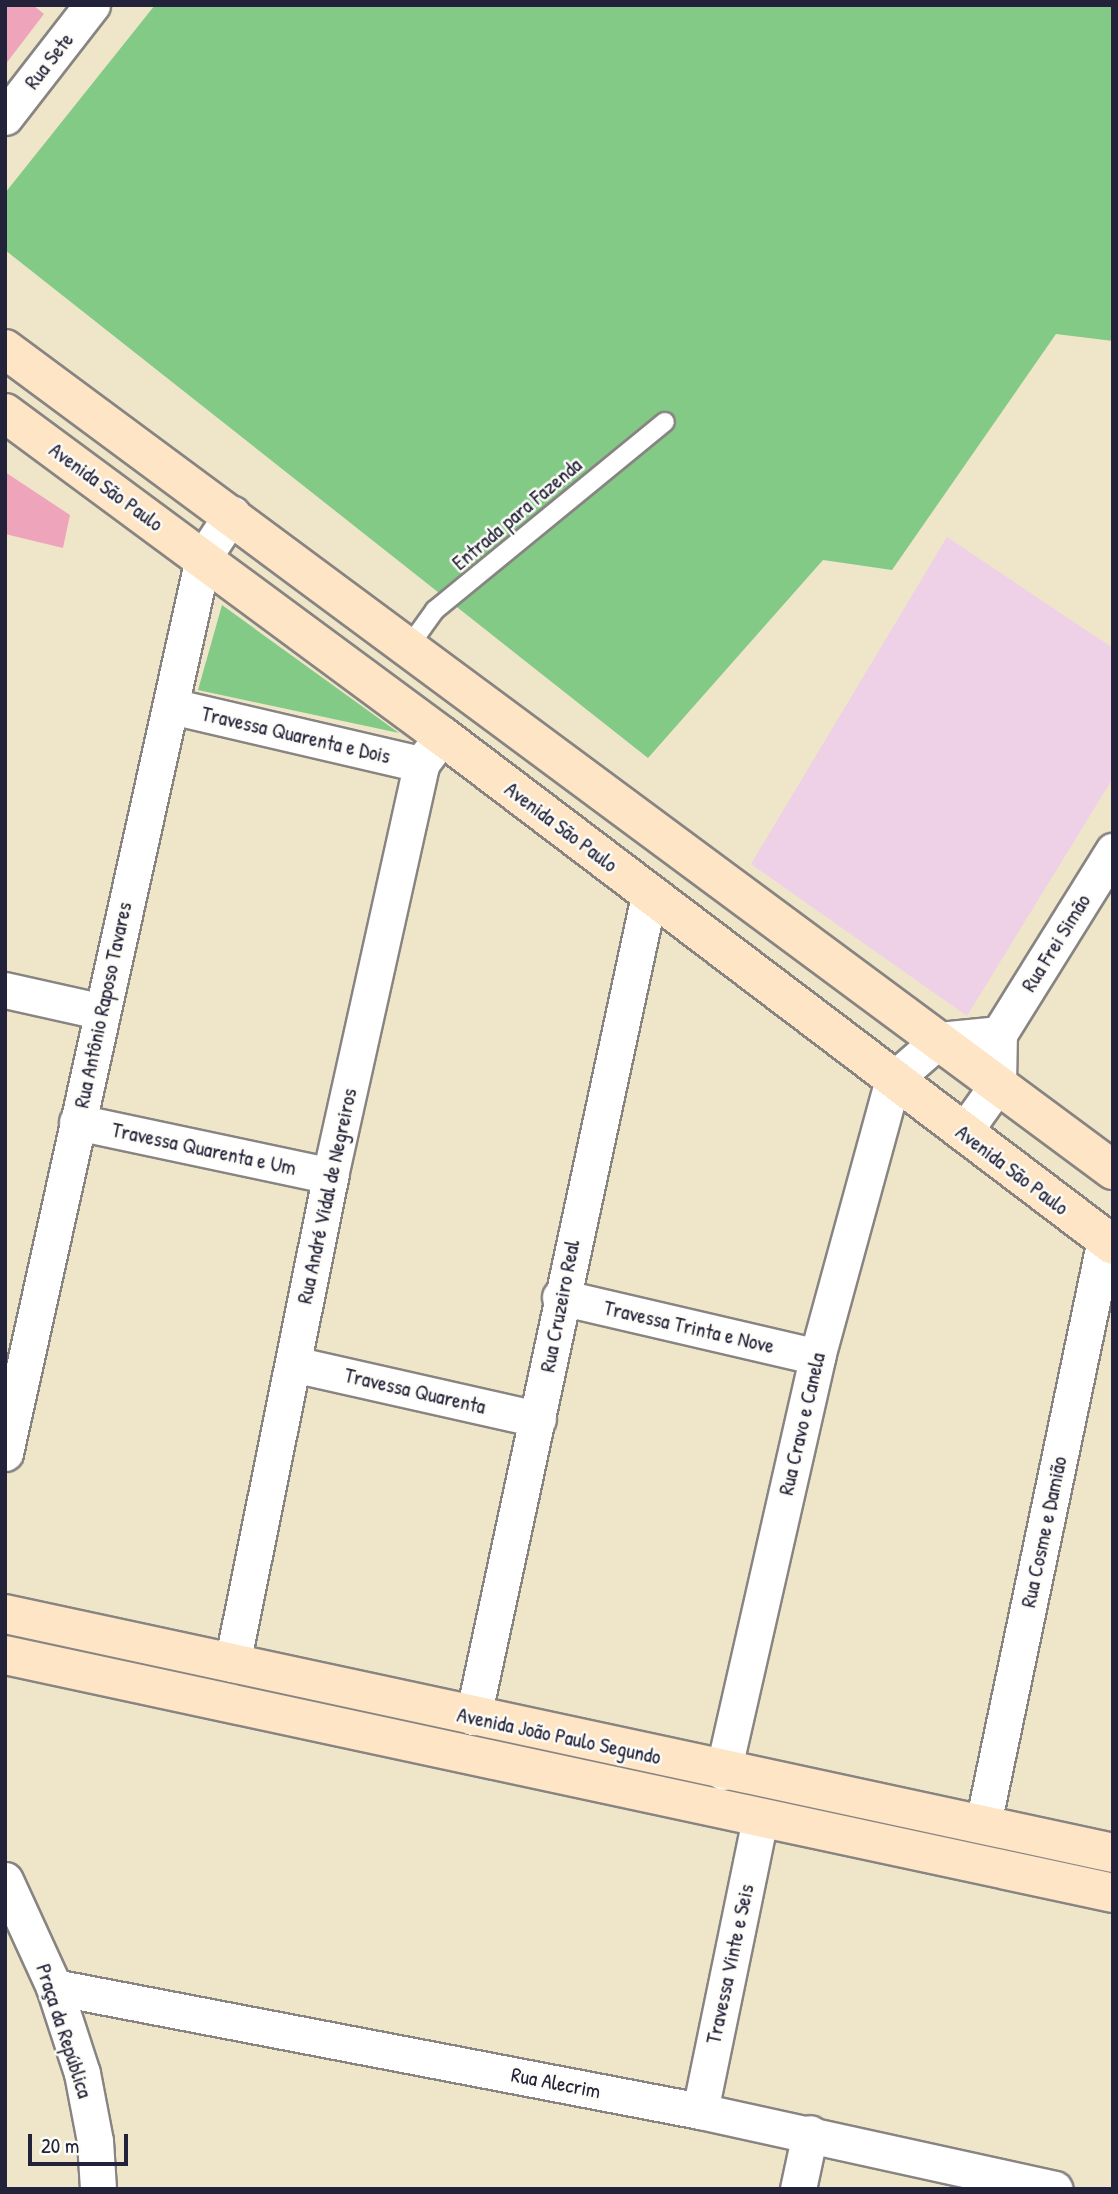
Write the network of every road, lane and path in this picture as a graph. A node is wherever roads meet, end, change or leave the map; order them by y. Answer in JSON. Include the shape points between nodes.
{"nodes":[{"id":1,"x":92,"y":5,"type":"edge"},
{"id":2,"x":5,"y":117,"type":"edge"},
{"id":3,"x":5,"y":349,"type":"edge"},
{"id":4,"x":5,"y":413,"type":"edge"},
{"id":5,"x":665,"y":422,"type":"dead end"},
{"id":6,"x":232,"y":514,"type":"junction"},
{"id":7,"x":203,"y":558,"type":"junction"},
{"id":8,"x":407,"y":649,"type":"junction"},
{"id":9,"x":171,"y":706,"type":"junction"},
{"id":10,"x":432,"y":750,"type":"junction"},
{"id":11,"x":1113,"y":851,"type":"edge"},
{"id":12,"x":649,"y":895,"type":"junction"},
{"id":13,"x":5,"y":990,"type":"edge"},
{"id":14,"x":99,"y":1011,"type":"junction"},
{"id":15,"x":999,"y":1034,"type":"junction"},
{"id":16,"x":939,"y":1040,"type":"junction"},
{"id":17,"x":893,"y":1080,"type":"junction"},
{"id":18,"x":998,"y":1084,"type":"junction"},
{"id":19,"x":77,"y":1122,"type":"junction"},
{"id":20,"x":963,"y":1133,"type":"junction"},
{"id":21,"x":1113,"y":1170,"type":"edge"},
{"id":22,"x":330,"y":1176,"type":"junction"},
{"id":23,"x":1109,"y":1242,"type":"edge"},
{"id":24,"x":561,"y":1297,"type":"junction"},
{"id":25,"x":817,"y":1357,"type":"junction"},
{"id":26,"x":293,"y":1364,"type":"junction"},
{"id":27,"x":538,"y":1419,"type":"junction"},
{"id":28,"x":5,"y":1453,"type":"edge"},
{"id":29,"x":5,"y":1615,"type":"edge"},
{"id":30,"x":5,"y":1655,"type":"edge"},
{"id":31,"x":232,"y":1664,"type":"junction"},
{"id":32,"x":473,"y":1717,"type":"junction"},
{"id":33,"x":723,"y":1772,"type":"junction"},
{"id":34,"x":760,"y":1818,"type":"junction"},
{"id":35,"x":984,"y":1824,"type":"junction"},
{"id":36,"x":1113,"y":1853,"type":"edge"},
{"id":37,"x":5,"y":1880,"type":"edge"},
{"id":38,"x":1113,"y":1893,"type":"edge"},
{"id":39,"x":54,"y":1987,"type":"junction"},
{"id":40,"x":700,"y":2110,"type":"junction"},
{"id":41,"x":810,"y":2133,"type":"junction"},
{"id":42,"x":98,"y":2189,"type":"edge"},
{"id":43,"x":799,"y":2189,"type":"edge"},
{"id":44,"x":1055,"y":2189,"type":"edge"}],
"edges":[{"from":1,"to":2,"type":"street","name":"Rua Sete"},
{"from":3,"to":6,"type":"street"},
{"from":4,"to":7,"type":"street","name":"Avenida São Paulo"},
{"from":5,"to":8,"type":"lane","name":"Entrada para Fazenda","via":[[435,610]]},
{"from":6,"to":7,"type":"street"},
{"from":6,"to":8,"type":"street"},
{"from":7,"to":9,"type":"street","name":"Rua Antônio Raposo Tavares"},
{"from":7,"to":10,"type":"street","name":"Avenida São Paulo"},
{"from":8,"to":16,"type":"street"},
{"from":9,"to":10,"type":"street","name":"Travessa Quarenta e Dois"},
{"from":9,"to":14,"type":"street","name":"Rua Antônio Raposo Tavares"},
{"from":10,"to":12,"type":"street","name":"Avenida São Paulo"},
{"from":10,"to":22,"type":"street","name":"Rua André Vidal de Negreiros"},
{"from":11,"to":15,"type":"street","name":"Rua Frei Simão"},
{"from":12,"to":17,"type":"street","name":"Avenida São Paulo"},
{"from":12,"to":24,"type":"street","name":"Rua Cruzeiro Real"},
{"from":13,"to":14,"type":"street"},
{"from":14,"to":19,"type":"street","name":"Rua Antônio Raposo Tavares"},
{"from":15,"to":16,"type":"street"},
{"from":15,"to":18,"type":"street"},
{"from":16,"to":17,"type":"street"},
{"from":16,"to":18,"type":"street"},
{"from":17,"to":20,"type":"street","name":"Avenida São Paulo"},
{"from":17,"to":25,"type":"street","name":"Rua Cravo e Canela"},
{"from":18,"to":20,"type":"street"},
{"from":18,"to":21,"type":"street"},
{"from":19,"to":22,"type":"street","name":"Travessa Quarenta e Um"},
{"from":19,"to":28,"type":"street","name":"Rua Antônio Raposo Tavares"},
{"from":20,"to":23,"type":"street","name":"Avenida São Paulo"},
{"from":22,"to":26,"type":"street","name":"Rua André Vidal de Negreiros"},
{"from":23,"to":35,"type":"street","name":"Rua Cosme e Damião"},
{"from":24,"to":25,"type":"street","name":"Travessa Trinta e Nove"},
{"from":24,"to":27,"type":"street","name":"Rua Cruzeiro Real"},
{"from":25,"to":33,"type":"street","name":"Rua Cravo e Canela"},
{"from":26,"to":27,"type":"street","name":"Travessa Quarenta"},
{"from":26,"to":31,"type":"street","name":"Rua André Vidal de Negreiros"},
{"from":27,"to":32,"type":"street","name":"Rua Cruzeiro Real"},
{"from":29,"to":31,"type":"street","name":"Avenida João Paulo Segundo"},
{"from":30,"to":34,"type":"street","name":"Avenida João Paulo Segundo"},
{"from":31,"to":32,"type":"street","name":"Avenida João Paulo Segundo"},
{"from":32,"to":33,"type":"street","name":"Avenida João Paulo Segundo"},
{"from":33,"to":35,"type":"street","name":"Avenida João Paulo Segundo"},
{"from":34,"to":38,"type":"street","name":"Avenida João Paulo Segundo"},
{"from":34,"to":40,"type":"street","name":"Travessa Vinte e Seis"},
{"from":35,"to":36,"type":"street","name":"Avenida João Paulo Segundo"},
{"from":37,"to":39,"type":"street","name":"Praça da República"},
{"from":39,"to":40,"type":"street","name":"Rua Alecrim"},
{"from":39,"to":42,"type":"street","name":"Praça da República","via":[[82,2073],[95,2141]]},
{"from":40,"to":41,"type":"street","name":"Rua Alecrim"},
{"from":41,"to":43,"type":"street"},
{"from":41,"to":44,"type":"street","name":"Rua Alecrim"}]}
